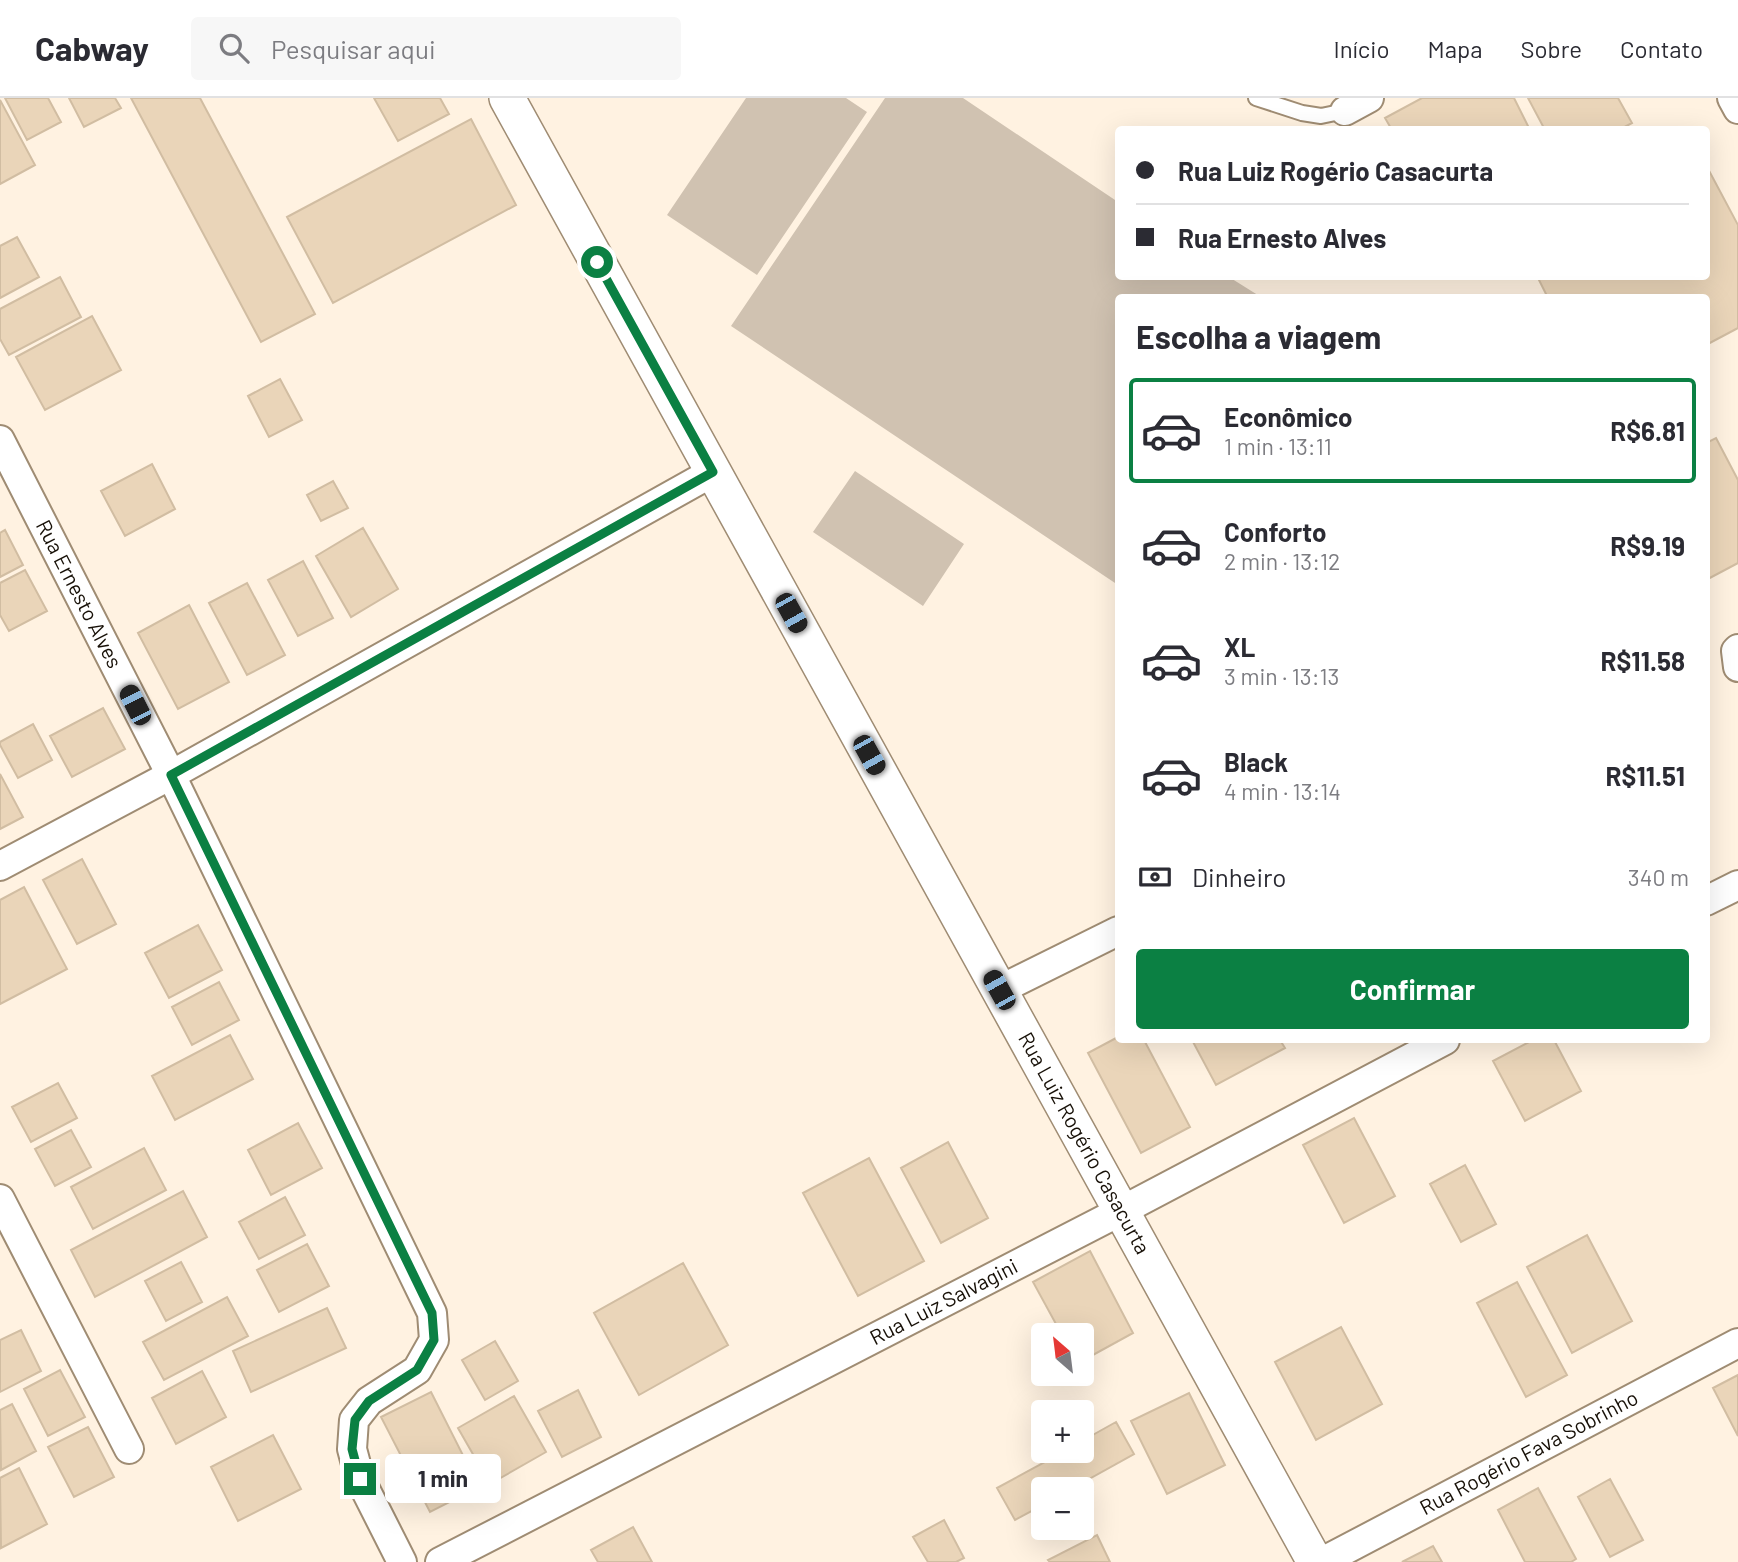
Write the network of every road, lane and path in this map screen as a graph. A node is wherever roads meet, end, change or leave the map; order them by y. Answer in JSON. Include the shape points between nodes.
{"nodes":[{"id":1,"x":507,"y":98,"type":"edge"},
{"id":2,"x":1256,"y":98,"type":"edge"},
{"id":3,"x":1732,"y":98,"type":"edge"},
{"id":4,"x":1357,"y":105,"type":"edge"},
{"id":5,"x":1738,"y":109,"type":"edge"},
{"id":6,"x":2,"y":447,"type":"edge"},
{"id":7,"x":713,"y":472,"type":"junction"},
{"id":8,"x":1738,"y":649,"type":"edge"},
{"id":9,"x":1738,"y":667,"type":"edge"},
{"id":10,"x":171,"y":775,"type":"junction"},
{"id":11,"x":0,"y":866,"type":"edge"},
{"id":12,"x":1738,"y":884,"type":"edge"},
{"id":13,"x":1710,"y":899,"type":"edge"},
{"id":14,"x":1115,"y":932,"type":"edge"},
{"id":15,"x":999,"y":990,"type":"junction"},
{"id":16,"x":1439,"y":1043,"type":"edge"},
{"id":17,"x":0,"y":1199,"type":"edge"},
{"id":18,"x":1121,"y":1211,"type":"junction"},
{"id":19,"x":1738,"y":1343,"type":"edge"},
{"id":20,"x":129,"y":1449,"type":"dead end"},
{"id":21,"x":402,"y":1562,"type":"edge"},
{"id":22,"x":440,"y":1562,"type":"edge"},
{"id":23,"x":1315,"y":1562,"type":"edge"},
{"id":24,"x":1322,"y":1562,"type":"edge"}],
"edges":[{"from":1,"to":7,"type":"street","name":"Rua Luiz Rogério Casacurta"},
{"from":2,"to":4,"type":"lane","via":[[1321,116]]},
{"from":3,"to":5,"type":"street"},
{"from":6,"to":10,"type":"street","name":"Rua Ernesto Alves"},
{"from":7,"to":10,"type":"street"},
{"from":7,"to":15,"type":"street","name":"Rua Luiz Rogério Casacurta"},
{"from":8,"to":9,"type":"street"},
{"from":10,"to":11,"type":"street"},
{"from":10,"to":21,"type":"street","name":"Rua Ernesto Alves","via":[[432,1313],[434,1340],[417,1370],[369,1401],[355,1420],[352,1449],[360,1479]]},
{"from":12,"to":13,"type":"street"},
{"from":14,"to":15,"type":"street"},
{"from":15,"to":18,"type":"street","name":"Rua Luiz Rogério Casacurta"},
{"from":16,"to":18,"type":"street","name":"Rua Luiz Salvagini"},
{"from":17,"to":20,"type":"street"},
{"from":18,"to":22,"type":"street","name":"Rua Luiz Salvagini"},
{"from":18,"to":23,"type":"street","name":"Rua Luiz Rogério Casacurta"},
{"from":19,"to":24,"type":"street","name":"Rua Rogério Fava Sobrinho"}]}
